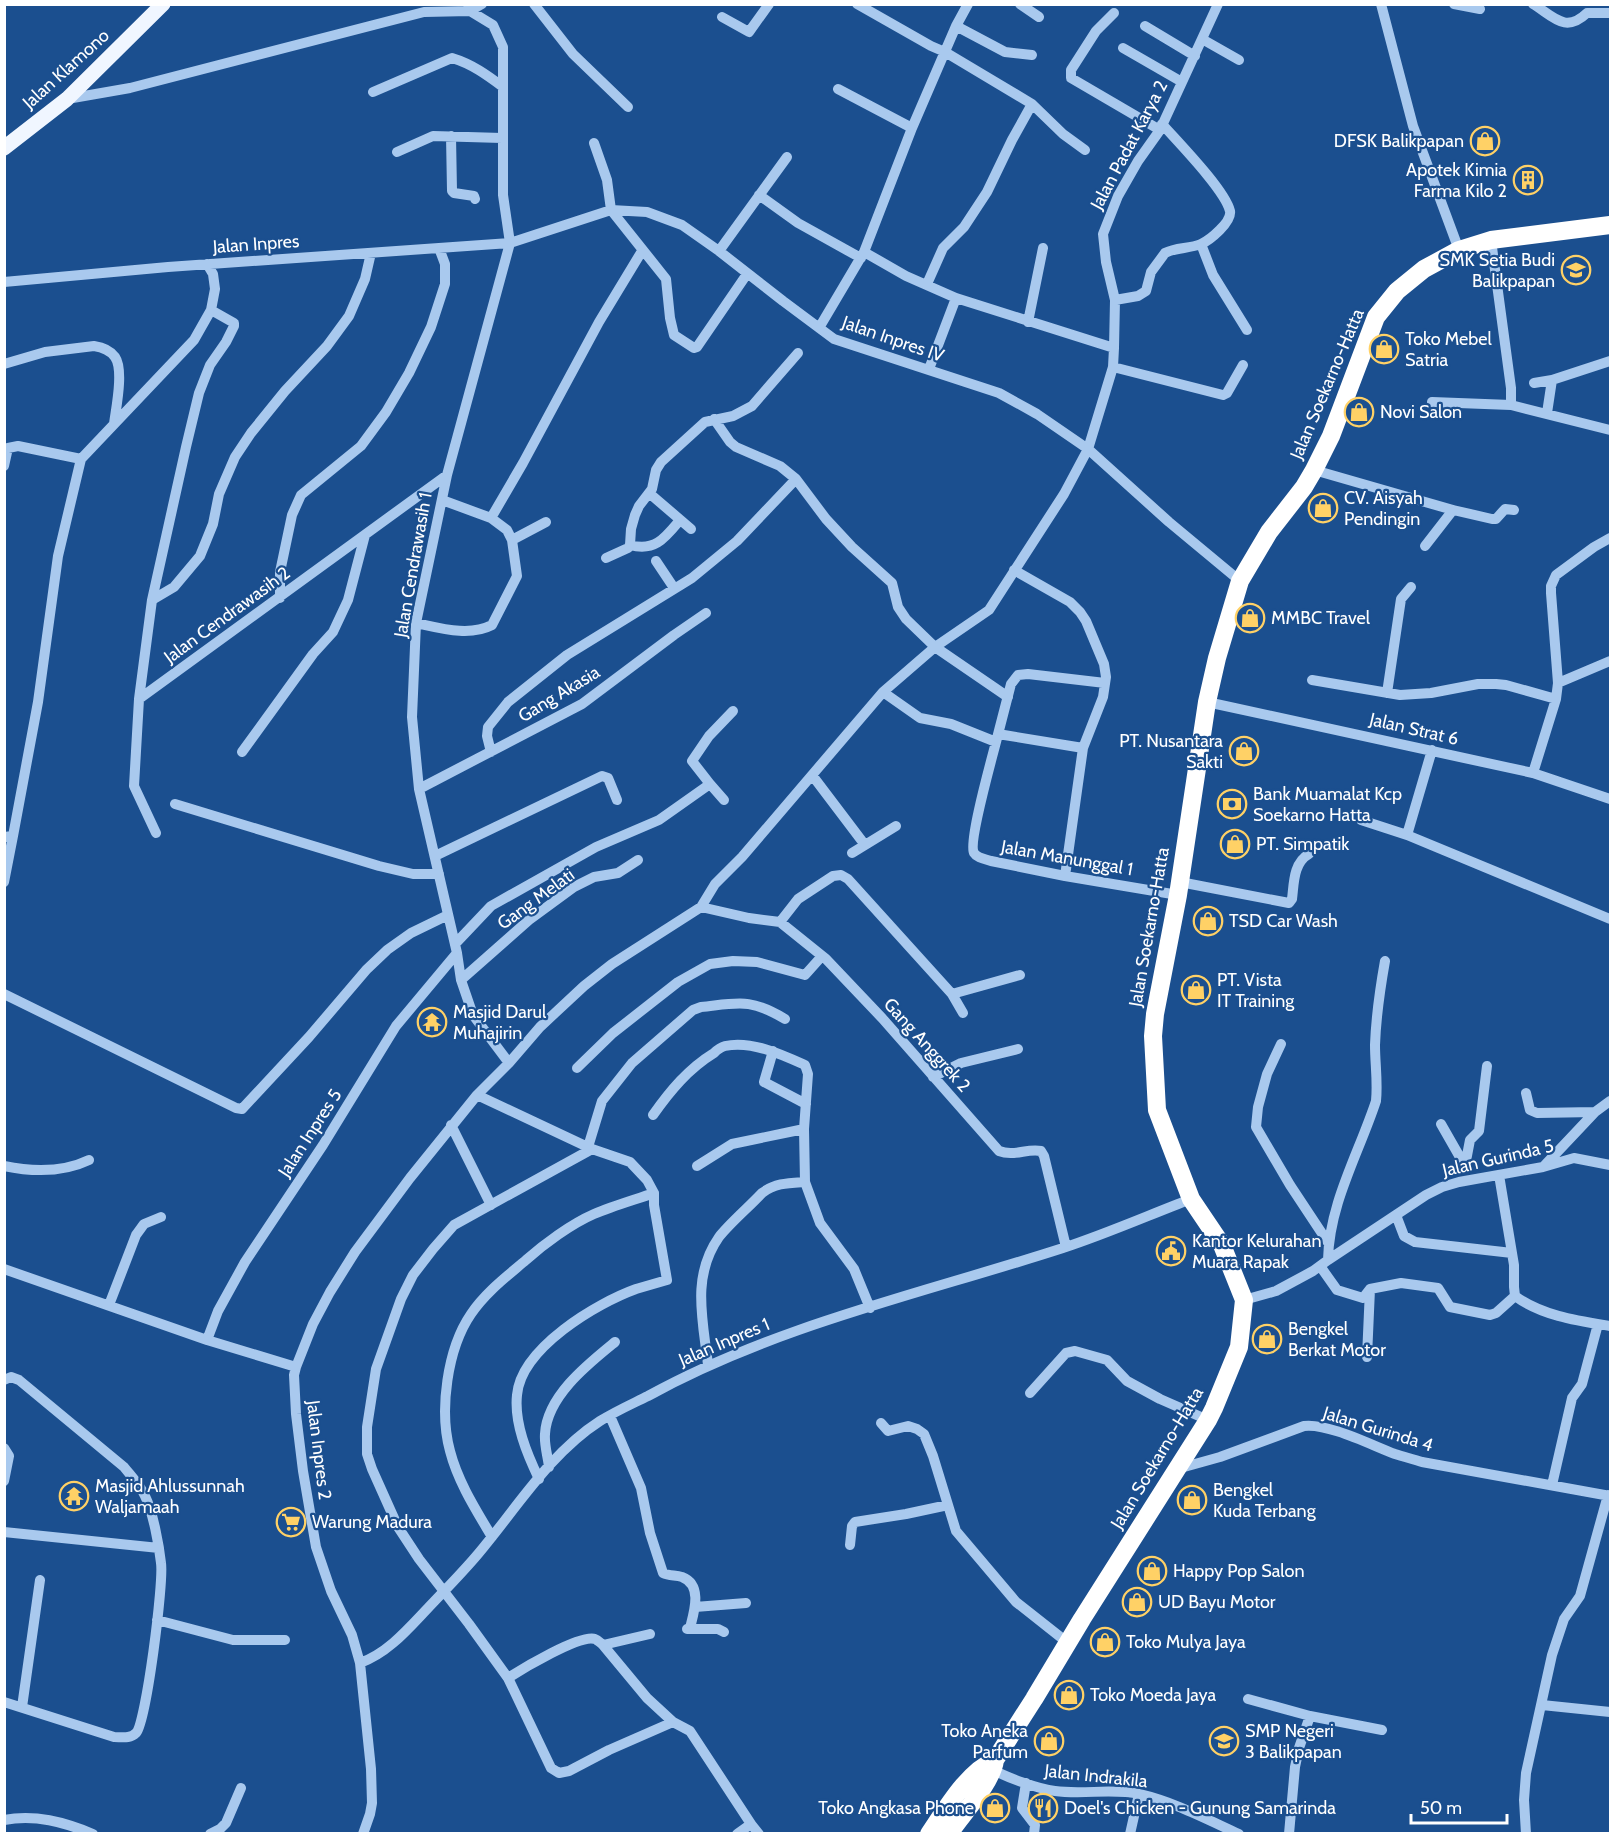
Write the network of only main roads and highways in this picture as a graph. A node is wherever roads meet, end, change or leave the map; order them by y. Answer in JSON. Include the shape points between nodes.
{"nodes":[{"id":1,"x":163,"y":4,"type":"edge"},
{"id":2,"x":152,"y":10,"type":"edge"},
{"id":3,"x":4,"y":148,"type":"edge"},
{"id":4,"x":1611,"y":225,"type":"edge"},
{"id":5,"x":991,"y":1765,"type":"junction"},
{"id":6,"x":929,"y":1833,"type":"edge"},
{"id":7,"x":949,"y":1833,"type":"edge"}],
"edges":[{"from":1,"to":2,"type":"main road","name":"Jalan Klamono"},
{"from":2,"to":3,"type":"main road","name":"Jalan Klamono","via":[[67,99]]},
{"from":4,"to":5,"type":"highway","name":"Jalan Soekarno-Hatta","via":[[1491,240],[1424,268],[1397,291],[1376,317],[1314,470],[1269,532],[1240,581],[1207,702],[1153,1036],[1157,1110],[1191,1199],[1222,1245],[1244,1300],[1239,1347],[1208,1420]]},
{"from":5,"to":6,"type":"highway","name":"Jalan Soekarno-Hatta","via":[[964,1785]]},
{"from":5,"to":7,"type":"highway","name":"Jalan Soekarno-Hatta","via":[[985,1785]]}]}
